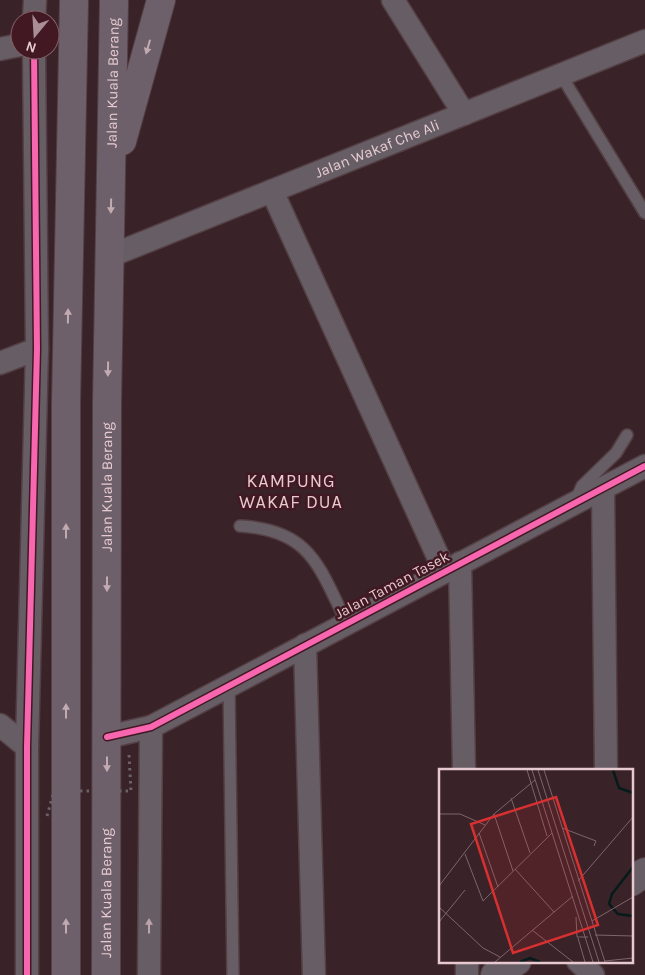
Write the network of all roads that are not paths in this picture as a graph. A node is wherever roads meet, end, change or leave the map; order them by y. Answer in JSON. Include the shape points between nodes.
{"nodes":[{"id":1,"x":74,"y":0,"type":"edge"},
{"id":2,"x":114,"y":0,"type":"edge"},
{"id":3,"x":161,"y":0,"type":"edge"},
{"id":4,"x":394,"y":0,"type":"edge"},
{"id":5,"x":645,"y":41,"type":"edge"},
{"id":6,"x":34,"y":60,"type":"edge"},
{"id":7,"x":561,"y":75,"type":"junction"},
{"id":8,"x":464,"y":114,"type":"junction"},
{"id":9,"x":111,"y":179,"type":"junction"},
{"id":10,"x":272,"y":191,"type":"junction"},
{"id":11,"x":645,"y":213,"type":"edge"},
{"id":12,"x":110,"y":256,"type":"junction"},
{"id":13,"x":37,"y":349,"type":"junction"},
{"id":14,"x":0,"y":363,"type":"edge"},
{"id":15,"x":628,"y":435,"type":"dead end"},
{"id":16,"x":645,"y":466,"type":"edge"},
{"id":17,"x":603,"y":488,"type":"junction"},
{"id":18,"x":580,"y":500,"type":"junction"},
{"id":19,"x":240,"y":526,"type":"dead end"},
{"id":20,"x":453,"y":568,"type":"junction"},
{"id":21,"x":347,"y":623,"type":"junction"},
{"id":22,"x":305,"y":645,"type":"junction"},
{"id":23,"x":229,"y":686,"type":"junction"},
{"id":24,"x":0,"y":725,"type":"edge"},
{"id":25,"x":151,"y":727,"type":"junction"},
{"id":26,"x":106,"y":737,"type":"junction"},
{"id":27,"x":27,"y":747,"type":"junction"},
{"id":28,"x":464,"y":769,"type":"edge"},
{"id":29,"x":606,"y":769,"type":"edge"},
{"id":30,"x":645,"y":872,"type":"edge"},
{"id":31,"x":632,"y":881,"type":"edge"},
{"id":32,"x":467,"y":962,"type":"edge"},
{"id":33,"x":515,"y":962,"type":"edge"},
{"id":34,"x":579,"y":962,"type":"edge"},
{"id":35,"x":27,"y":975,"type":"edge"},
{"id":36,"x":66,"y":975,"type":"edge"},
{"id":37,"x":106,"y":975,"type":"edge"},
{"id":38,"x":149,"y":975,"type":"edge"},
{"id":39,"x":233,"y":975,"type":"edge"},
{"id":40,"x":314,"y":975,"type":"edge"},
{"id":41,"x":467,"y":975,"type":"edge"},
{"id":42,"x":495,"y":975,"type":"edge"},
{"id":43,"x":592,"y":975,"type":"edge"}],
"edges":[{"from":36,"to":1,"type":"highway","one_way":true,"via":[[66,404]]},
{"from":2,"to":9,"type":"highway","name":"Jalan Kuala Berang"},
{"from":3,"to":9,"type":"highway","one_way":true},
{"from":4,"to":8,"type":"street"},
{"from":5,"to":7,"type":"street","name":"Jalan Wakaf Che Ali"},
{"from":6,"to":13,"type":"street"},
{"from":7,"to":8,"type":"street","name":"Jalan Wakaf Che Ali"},
{"from":7,"to":11,"type":"lane"},
{"from":8,"to":10,"type":"street","name":"Jalan Wakaf Che Ali"},
{"from":9,"to":12,"type":"highway","name":"Jalan Kuala Berang","one_way":true},
{"from":10,"to":12,"type":"street","name":"Jalan Wakaf Che Ali"},
{"from":10,"to":20,"type":"street"},
{"from":12,"to":26,"type":"highway","name":"Jalan Kuala Berang","one_way":true},
{"from":13,"to":14,"type":"street"},
{"from":13,"to":27,"type":"street"},
{"from":15,"to":18,"type":"lane","via":[[616,454],[582,486]]},
{"from":16,"to":17,"type":"street","name":"Jalan Taman Tasek"},
{"from":17,"to":18,"type":"street","name":"Jalan Taman Tasek"},
{"from":17,"to":29,"type":"street"},
{"from":18,"to":20,"type":"street","name":"Jalan Taman Tasek"},
{"from":19,"to":21,"type":"lane","via":[[274,532],[306,548]]},
{"from":20,"to":21,"type":"street","name":"Jalan Taman Tasek"},
{"from":20,"to":28,"type":"street"},
{"from":21,"to":22,"type":"street","name":"Jalan Taman Tasek"},
{"from":22,"to":23,"type":"street","name":"Jalan Taman Tasek"},
{"from":22,"to":40,"type":"street"},
{"from":23,"to":25,"type":"street","name":"Jalan Taman Tasek"},
{"from":23,"to":39,"type":"lane"},
{"from":24,"to":27,"type":"street"},
{"from":25,"to":26,"type":"street","name":"Jalan Taman Tasek"},
{"from":38,"to":25,"type":"street","one_way":true},
{"from":26,"to":37,"type":"highway","name":"Jalan Kuala Berang","one_way":true},
{"from":27,"to":35,"type":"street"},
{"from":30,"to":31,"type":"street"},
{"from":32,"to":41,"type":"street"},
{"from":33,"to":42,"type":"street"},
{"from":34,"to":43,"type":"street"}]}
